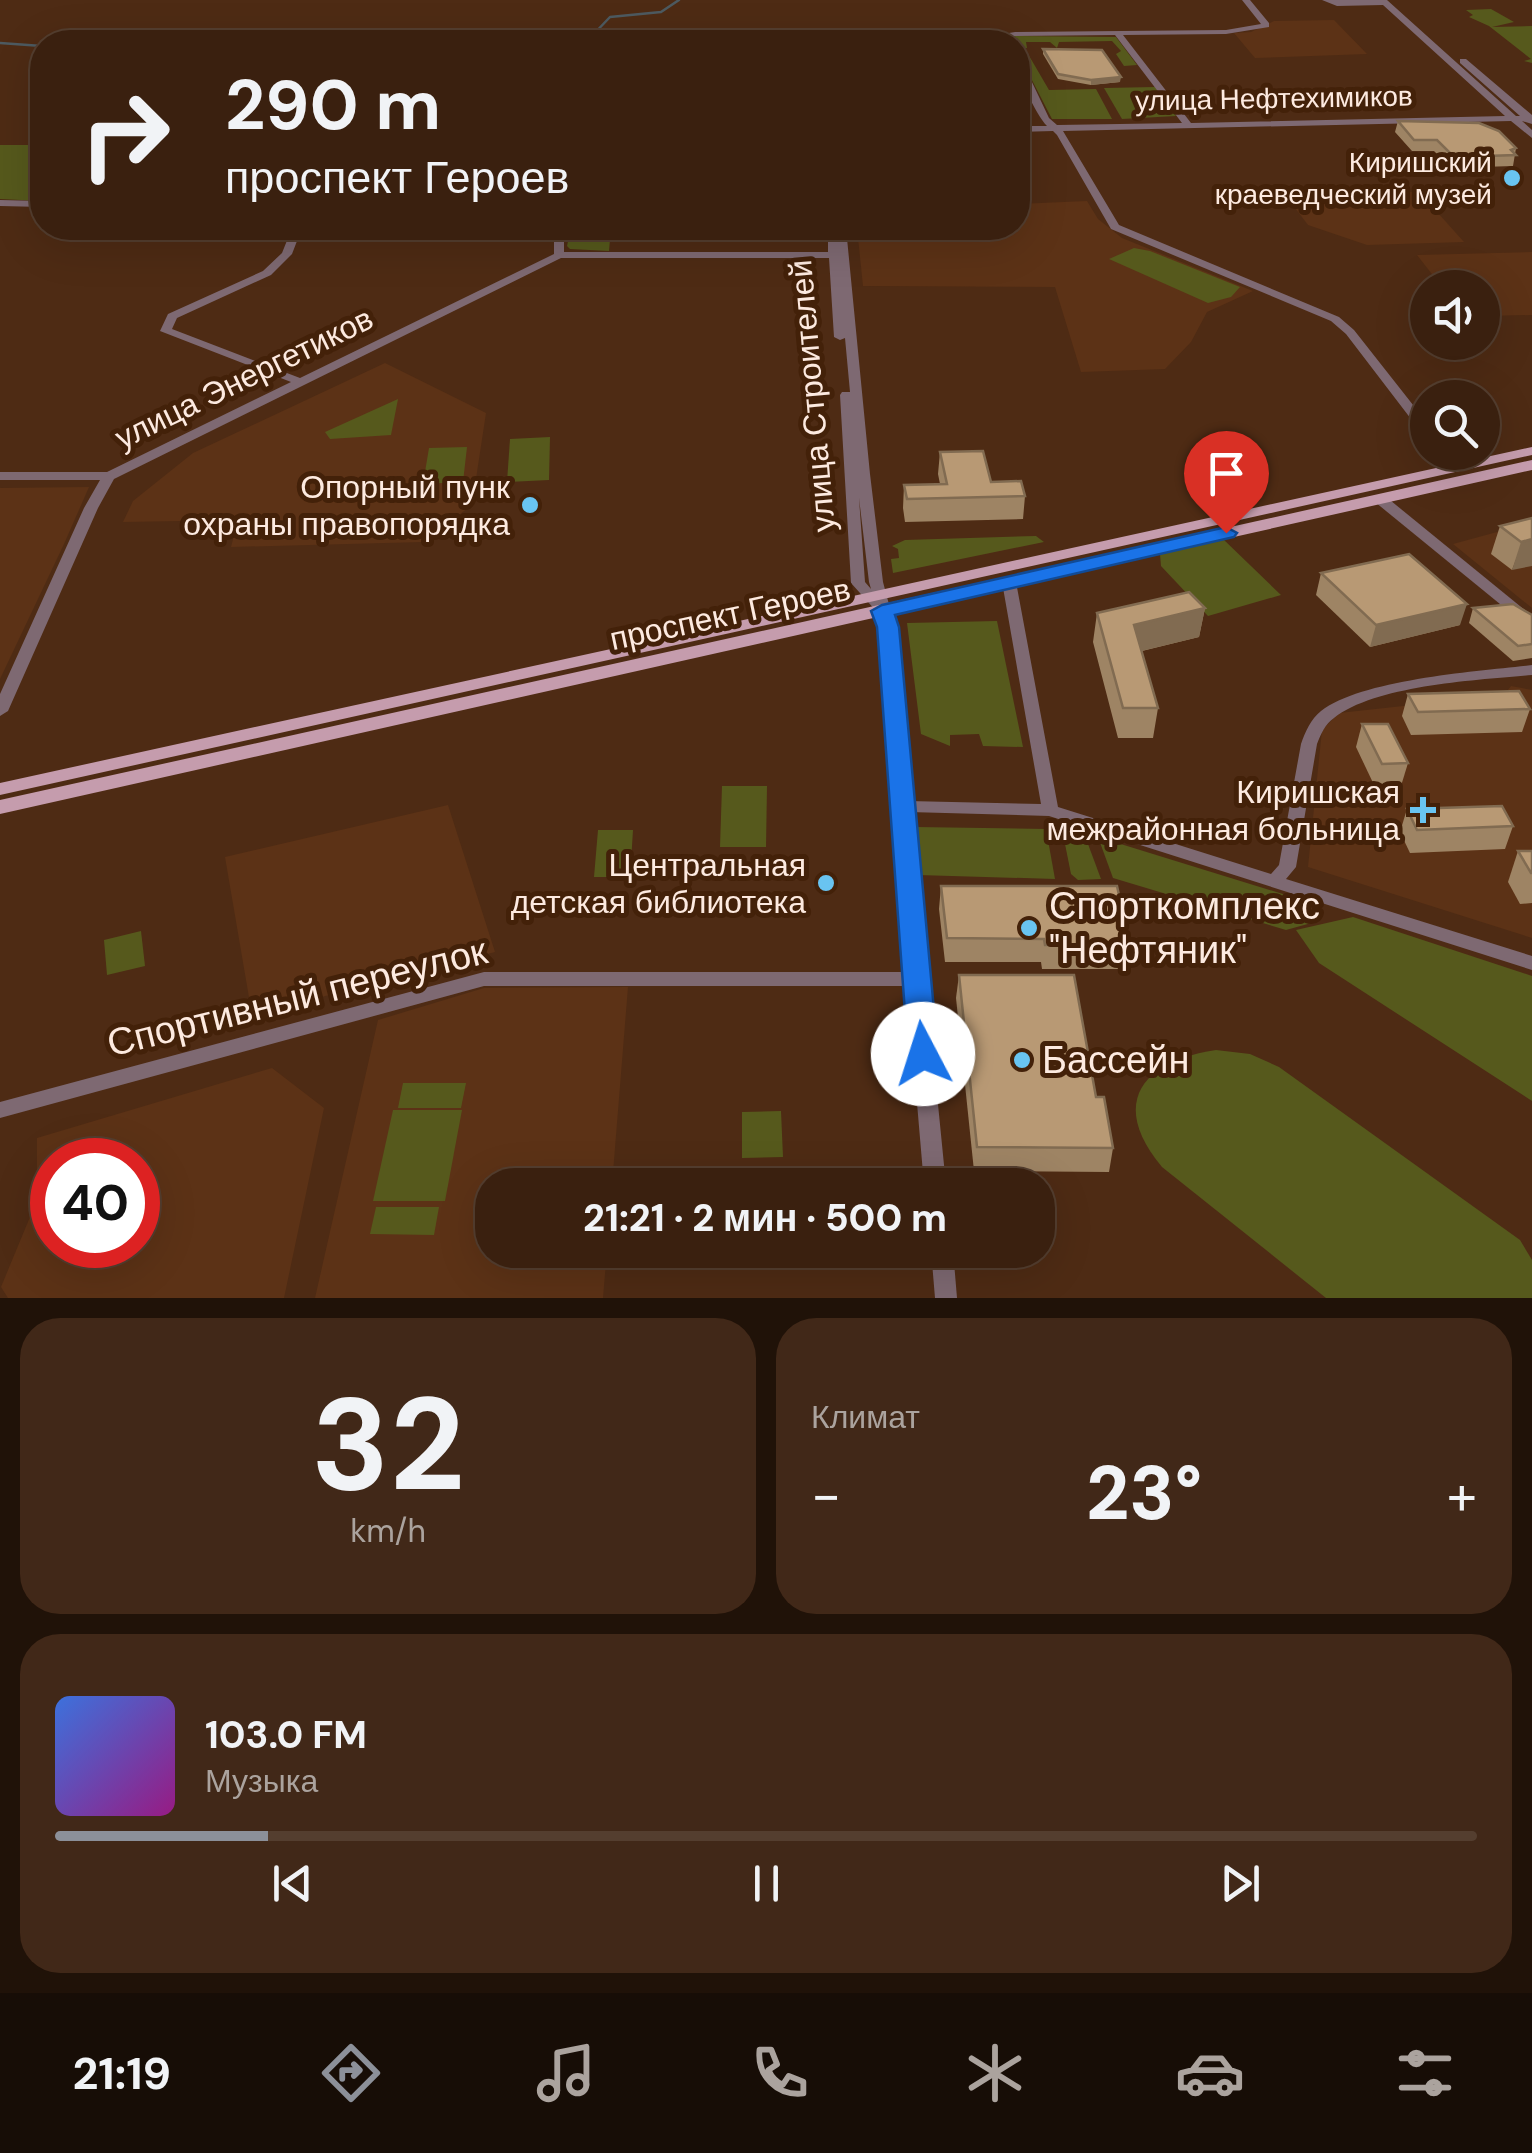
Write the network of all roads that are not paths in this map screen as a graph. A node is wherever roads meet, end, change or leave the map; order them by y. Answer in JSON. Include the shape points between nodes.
{"nodes":[{"id":1,"x":1246,"y":0,"type":"edge"},
{"id":2,"x":1326,"y":0,"type":"edge"},
{"id":3,"x":1387,"y":1,"type":"edge"},
{"id":4,"x":1118,"y":34,"type":"junction"},
{"id":5,"x":1030,"y":37,"type":"edge"},
{"id":6,"x":1030,"y":85,"type":"edge"},
{"id":7,"x":1512,"y":117,"type":"junction"},
{"id":8,"x":1530,"y":117,"type":"edge"},
{"id":9,"x":1187,"y":122,"type":"junction"},
{"id":10,"x":1054,"y":126,"type":"junction"},
{"id":11,"x":1030,"y":127,"type":"edge"},
{"id":12,"x":1532,"y":135,"type":"edge"},
{"id":13,"x":0,"y":204,"type":"edge"},
{"id":14,"x":30,"y":204,"type":"edge"},
{"id":15,"x":292,"y":240,"type":"edge"},
{"id":16,"x":559,"y":240,"type":"edge"},
{"id":17,"x":835,"y":240,"type":"edge"},
{"id":18,"x":839,"y":240,"type":"edge"},
{"id":19,"x":558,"y":255,"type":"junction"},
{"id":20,"x":838,"y":255,"type":"junction"},
{"id":21,"x":301,"y":382,"type":"junction"},
{"id":22,"x":1410,"y":409,"type":"edge"},
{"id":23,"x":1532,"y":451,"type":"edge"},
{"id":24,"x":1500,"y":458,"type":"edge"},
{"id":25,"x":1532,"y":465,"type":"edge"},
{"id":26,"x":1444,"y":470,"type":"edge"},
{"id":27,"x":0,"y":476,"type":"edge"},
{"id":28,"x":109,"y":476,"type":"junction"},
{"id":29,"x":1380,"y":499,"type":"junction"},
{"id":30,"x":1009,"y":582,"type":"junction"},
{"id":31,"x":877,"y":601,"type":"junction"},
{"id":32,"x":1532,"y":623,"type":"edge"},
{"id":33,"x":1532,"y":670,"type":"edge"},
{"id":34,"x":0,"y":711,"type":"edge"},
{"id":35,"x":0,"y":788,"type":"edge"},
{"id":36,"x":901,"y":806,"type":"junction"},
{"id":37,"x":0,"y":807,"type":"edge"},
{"id":38,"x":1050,"y":810,"type":"junction"},
{"id":39,"x":1274,"y":880,"type":"junction"},
{"id":40,"x":1532,"y":963,"type":"edge"},
{"id":41,"x":916,"y":979,"type":"junction"},
{"id":42,"x":0,"y":1110,"type":"edge"},
{"id":43,"x":933,"y":1168,"type":"edge"},
{"id":44,"x":944,"y":1268,"type":"edge"},
{"id":45,"x":946,"y":1298,"type":"edge"}],
"edges":[{"from":1,"to":4,"type":"street","via":[[1267,24]]},
{"from":2,"to":3,"type":"street"},
{"from":3,"to":7,"type":"street"},
{"from":3,"to":8,"type":"street"},
{"from":4,"to":5,"type":"street"},
{"from":4,"to":9,"type":"street"},
{"from":6,"to":10,"type":"street"},
{"from":7,"to":8,"type":"street"},
{"from":7,"to":9,"type":"street","name":"улица Нефтехимиков"},
{"from":7,"to":10,"type":"street"},
{"from":7,"to":12,"type":"street"},
{"from":9,"to":10,"type":"street","name":"улица Нефтехимиков"},
{"from":10,"to":11,"type":"street","name":"улица Нефтехимиков"},
{"from":10,"to":22,"type":"street","via":[[1115,226],[1336,319]]},
{"from":13,"to":14,"type":"street"},
{"from":15,"to":21,"type":"street","via":[[267,273],[172,316],[166,331]]},
{"from":16,"to":19,"type":"street"},
{"from":17,"to":20,"type":"street","name":"улица Строителей"},
{"from":18,"to":20,"type":"street","name":"улица Строителей"},
{"from":19,"to":20,"type":"street"},
{"from":19,"to":21,"type":"street","name":"улица Энергетиков"},
{"from":20,"to":31,"type":"street","name":"улица Строителей","via":[[858,583]]},
{"from":21,"to":28,"type":"street","name":"улица Энергетиков"},
{"from":23,"to":24,"type":"main road","name":"проспект Героев"},
{"from":25,"to":29,"type":"main road","name":"проспект Героев"},
{"from":26,"to":31,"type":"main road","name":"проспект Героев"},
{"from":27,"to":28,"type":"street"},
{"from":28,"to":34,"type":"street","name":"улица Энергетиков"},
{"from":29,"to":30,"type":"main road","name":"проспект Героев"},
{"from":29,"to":32,"type":"street"},
{"from":30,"to":31,"type":"main road","name":"проспект Героев"},
{"from":30,"to":38,"type":"street"},
{"from":31,"to":35,"type":"main road","name":"проспект Героев"},
{"from":31,"to":36,"type":"street","name":"улица Строителей","via":[[888,627]]},
{"from":31,"to":37,"type":"main road","name":"проспект Героев"},
{"from":33,"to":39,"type":"street","via":[[1408,687],[1330,708],[1314,728],[1287,867]]},
{"from":36,"to":38,"type":"street"},
{"from":36,"to":41,"type":"street","name":"улица Строителей"},
{"from":38,"to":39,"type":"street"},
{"from":39,"to":40,"type":"street"},
{"from":41,"to":42,"type":"street","name":"Спортивный переулок","via":[[484,979]]},
{"from":41,"to":43,"type":"street","name":"улица Строителей"},
{"from":44,"to":45,"type":"street"}]}
